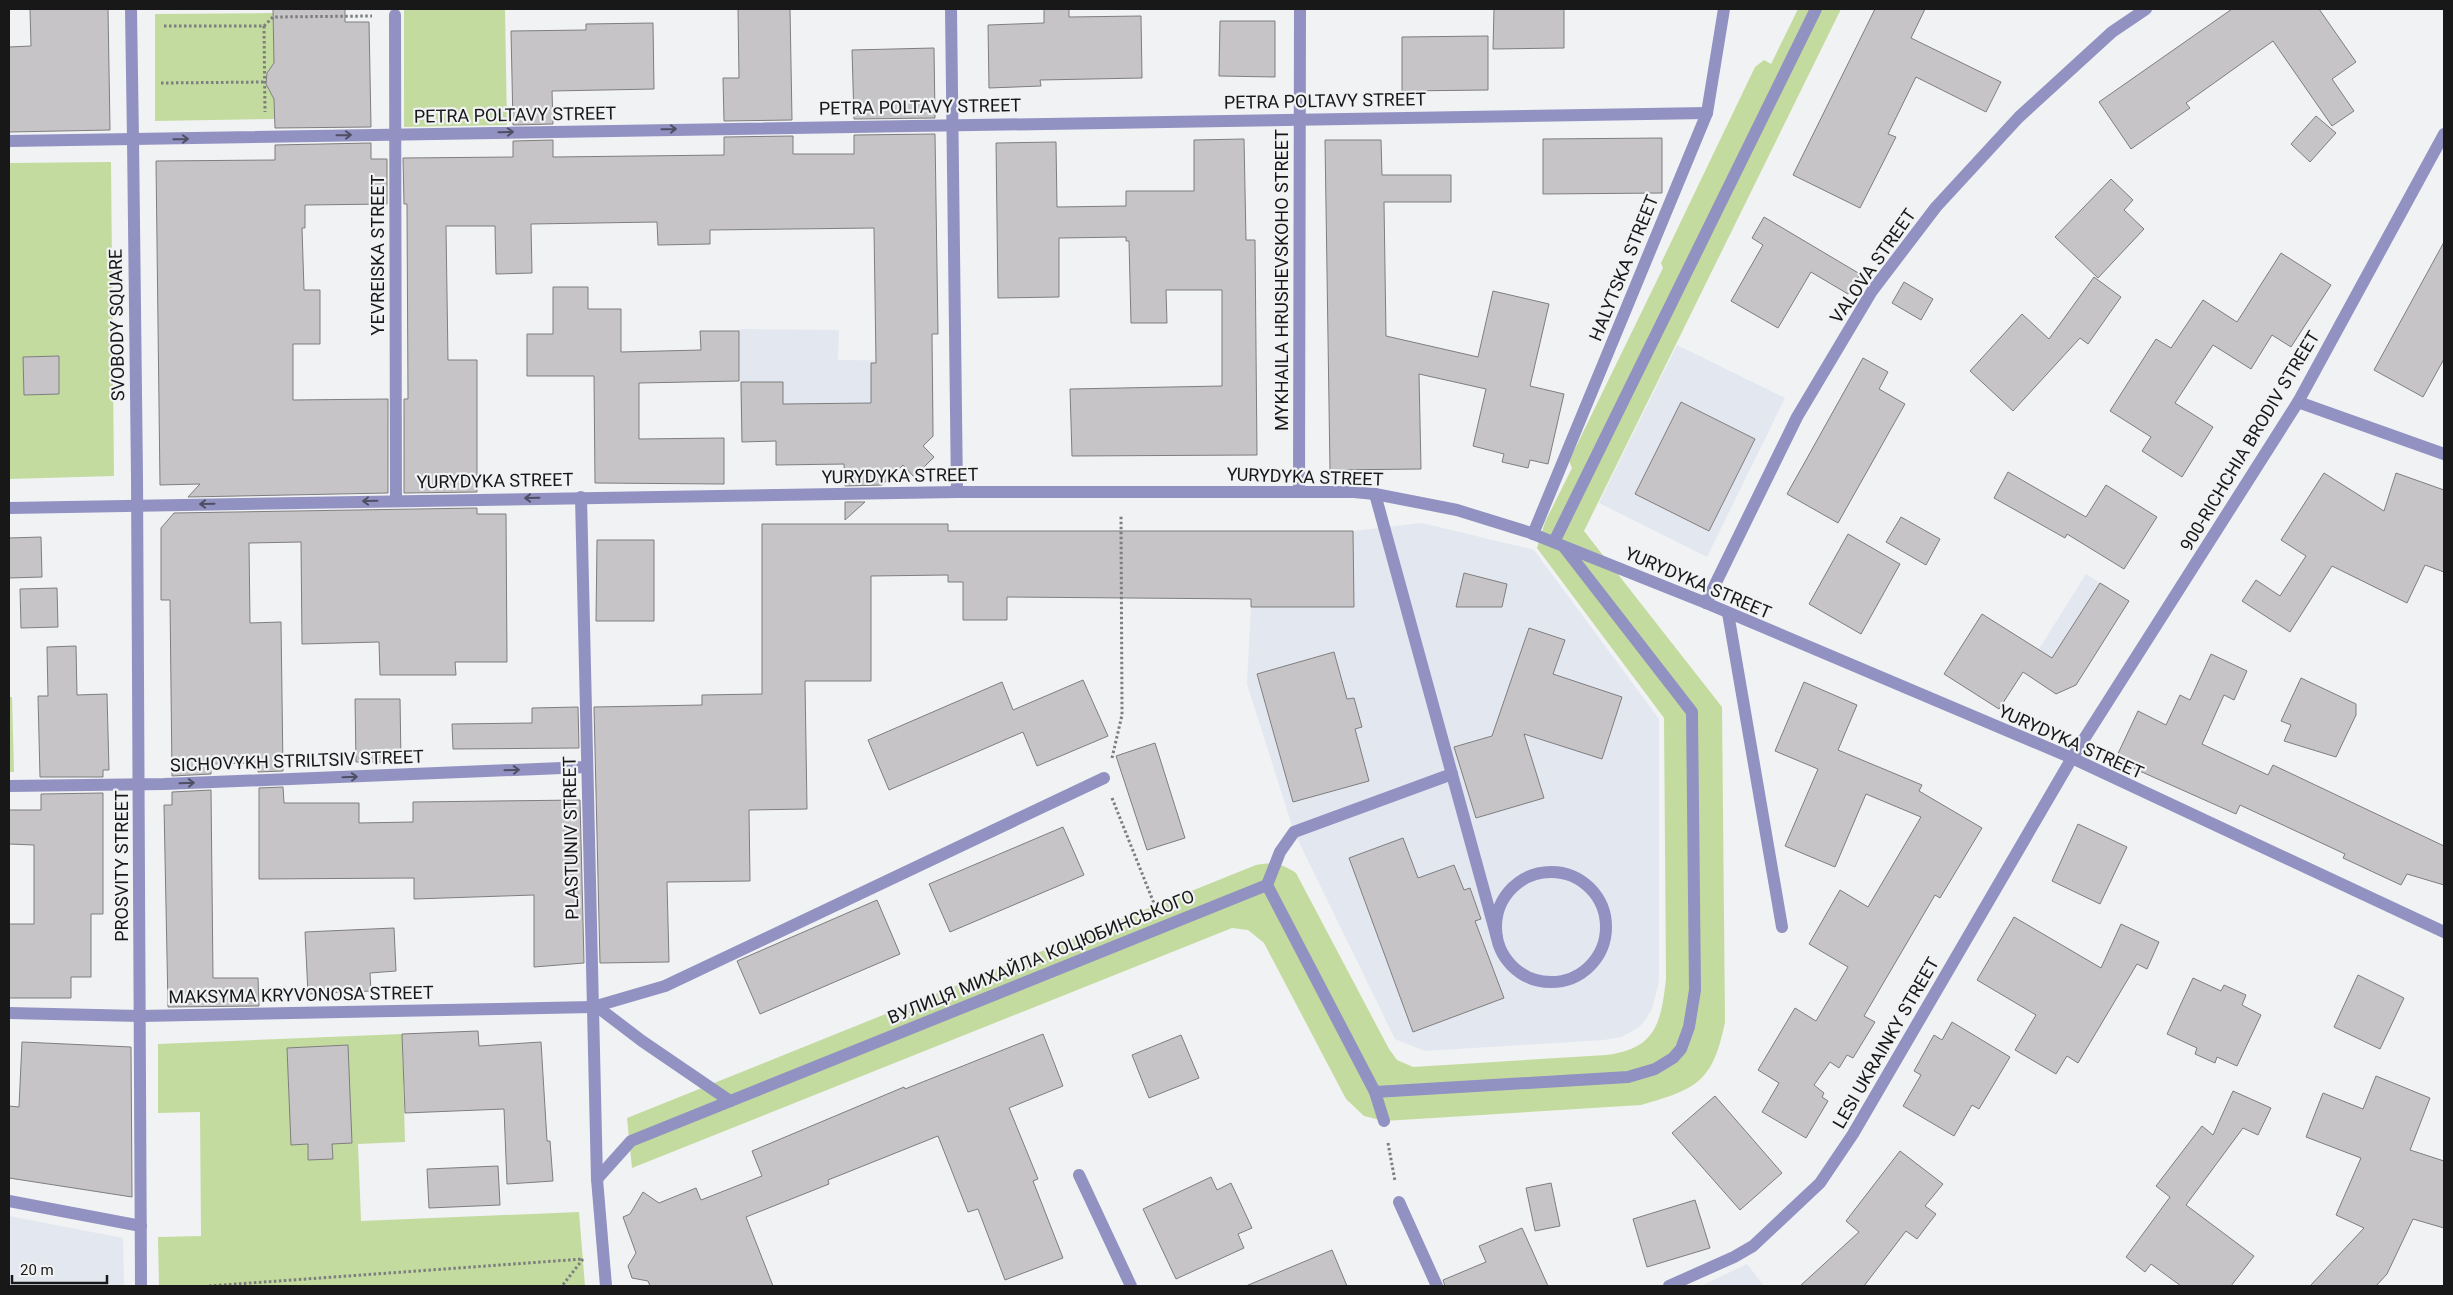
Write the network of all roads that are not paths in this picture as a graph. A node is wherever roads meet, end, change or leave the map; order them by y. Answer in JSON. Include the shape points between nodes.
{"nodes":[{"id":1,"x":131,"y":9,"type":"edge"},
{"id":2,"x":951,"y":9,"type":"edge"},
{"id":3,"x":1300,"y":9,"type":"edge"},
{"id":4,"x":1724,"y":9,"type":"edge"},
{"id":5,"x":1816,"y":9,"type":"edge"},
{"id":6,"x":2146,"y":9,"type":"edge"},
{"id":7,"x":395,"y":12,"type":"edge"},
{"id":8,"x":1707,"y":113,"type":"junction"},
{"id":9,"x":1300,"y":119,"type":"junction"},
{"id":10,"x":953,"y":124,"type":"junction"},
{"id":11,"x":395,"y":134,"type":"junction"},
{"id":12,"x":2444,"y":134,"type":"edge"},
{"id":13,"x":133,"y":140,"type":"junction"},
{"id":14,"x":9,"y":141,"type":"edge"},
{"id":15,"x":2298,"y":402,"type":"junction"},
{"id":16,"x":2444,"y":454,"type":"edge"},
{"id":17,"x":957,"y":492,"type":"junction"},
{"id":18,"x":1299,"y":492,"type":"junction"},
{"id":19,"x":1375,"y":494,"type":"junction"},
{"id":20,"x":581,"y":497,"type":"junction"},
{"id":21,"x":396,"y":500,"type":"junction"},
{"id":22,"x":137,"y":505,"type":"junction"},
{"id":23,"x":9,"y":508,"type":"edge"},
{"id":24,"x":1534,"y":534,"type":"junction"},
{"id":25,"x":1559,"y":545,"type":"junction"},
{"id":26,"x":1706,"y":603,"type":"junction"},
{"id":27,"x":1728,"y":613,"type":"junction"},
{"id":28,"x":2072,"y":758,"type":"junction"},
{"id":29,"x":587,"y":767,"type":"junction"},
{"id":30,"x":1452,"y":774,"type":"junction"},
{"id":31,"x":1104,"y":778,"type":"road end"},
{"id":32,"x":139,"y":785,"type":"junction"},
{"id":33,"x":9,"y":786,"type":"edge"},
{"id":34,"x":1267,"y":885,"type":"junction"},
{"id":35,"x":1782,"y":928,"type":"dead end"},
{"id":36,"x":2444,"y":932,"type":"edge"},
{"id":37,"x":1497,"y":938,"type":"junction"},
{"id":38,"x":593,"y":1007,"type":"junction"},
{"id":39,"x":9,"y":1013,"type":"edge"},
{"id":40,"x":140,"y":1016,"type":"junction"},
{"id":41,"x":1375,"y":1092,"type":"junction"},
{"id":42,"x":730,"y":1101,"type":"junction"},
{"id":43,"x":1384,"y":1121,"type":"road end"},
{"id":44,"x":1079,"y":1174,"type":"dead end"},
{"id":45,"x":597,"y":1179,"type":"junction"},
{"id":46,"x":9,"y":1201,"type":"edge"},
{"id":47,"x":1399,"y":1202,"type":"road end"},
{"id":48,"x":141,"y":1226,"type":"junction"},
{"id":49,"x":141,"y":1286,"type":"edge"},
{"id":50,"x":606,"y":1286,"type":"edge"},
{"id":51,"x":1131,"y":1286,"type":"edge"},
{"id":52,"x":1437,"y":1286,"type":"edge"},
{"id":53,"x":1669,"y":1286,"type":"edge"}],
"edges":[{"from":1,"to":13,"type":"street","name":"SVOBODY SQUARE"},
{"from":2,"to":10,"type":"street"},
{"from":3,"to":9,"type":"street","name":"MYKHAILA HRUSHEVSKOHO STREET"},
{"from":4,"to":8,"type":"street","name":"HALYTSKA STREET"},
{"from":5,"to":25,"type":"street"},
{"from":6,"to":26,"type":"street","name":"VALOVA STREET","via":[[2112,32],[2019,117],[1936,207],[1872,292],[1797,417]]},
{"from":7,"to":11,"type":"street","name":"YEVREISKA STREET"},
{"from":8,"to":9,"type":"street","name":"PETRA POLTAVY STREET"},
{"from":8,"to":24,"type":"street","name":"HALYTSKA STREET"},
{"from":9,"to":10,"type":"street","name":"PETRA POLTAVY STREET"},
{"from":9,"to":18,"type":"street","name":"MYKHAILA HRUSHEVSKOHO STREET"},
{"from":11,"to":10,"type":"street","name":"PETRA POLTAVY STREET","one_way":true},
{"from":10,"to":17,"type":"street"},
{"from":13,"to":11,"type":"street","name":"PETRA POLTAVY STREET","one_way":true},
{"from":11,"to":21,"type":"street","name":"YEVREISKA STREET"},
{"from":12,"to":15,"type":"street","name":"900-RICHCHIA BRODIV STREET"},
{"from":13,"to":14,"type":"street"},
{"from":13,"to":22,"type":"street","name":"SVOBODY SQUARE"},
{"from":15,"to":16,"type":"street"},
{"from":15,"to":28,"type":"street","name":"900-RICHCHIA BRODIV STREET"},
{"from":17,"to":18,"type":"street","name":"YURYDYKA STREET"},
{"from":17,"to":20,"type":"street","name":"YURYDYKA STREET"},
{"from":18,"to":19,"type":"street","name":"YURYDYKA STREET"},
{"from":19,"to":24,"type":"street","name":"YURYDYKA STREET","via":[[1457,510]]},
{"from":19,"to":30,"type":"street"},
{"from":20,"to":21,"type":"street","name":"YURYDYKA STREET","one_way":true},
{"from":20,"to":29,"type":"street","name":"PLASTUNIV STREET"},
{"from":21,"to":22,"type":"street","name":"YURYDYKA STREET","one_way":true},
{"from":22,"to":23,"type":"street"},
{"from":22,"to":32,"type":"street","name":"PROSVITY STREET"},
{"from":24,"to":25,"type":"street","name":"YURYDYKA STREET"},
{"from":25,"to":26,"type":"street","name":"YURYDYKA STREET"},
{"from":25,"to":41,"type":"street","via":[[1692,712],[1695,990],[1686,1038],[1681,1049],[1663,1065],[1628,1077]]},
{"from":26,"to":27,"type":"street","name":"YURYDYKA STREET"},
{"from":27,"to":28,"type":"street","name":"YURYDYKA STREET"},
{"from":27,"to":35,"type":"street"},
{"from":28,"to":36,"type":"street","name":"YURYDYKA STREET"},
{"from":28,"to":53,"type":"street","name":"LESI UKRAINKY STREET","via":[[1854,1134],[1820,1183],[1753,1246]]},
{"from":32,"to":29,"type":"street","name":"SICHOVYKH STRILTSIV STREET","one_way":true},
{"from":29,"to":38,"type":"street","name":"PLASTUNIV STREET"},
{"from":30,"to":34,"type":"street","via":[[1294,832],[1280,852]]},
{"from":30,"to":37,"type":"street"},
{"from":31,"to":38,"type":"street","name":"MAKSYMA KRYVONOSA STREET","via":[[665,986]]},
{"from":32,"to":33,"type":"street","name":"SICHOVYKH STRILTSIV STREET"},
{"from":32,"to":40,"type":"street","name":"PROSVITY STREET"},
{"from":34,"to":41,"type":"street"},
{"from":34,"to":42,"type":"street","name":"ВУЛИЦЯ МИХАЙЛА КОЦЮБИНСЬКОГО"},
{"from":37,"to":37,"type":"street","via":[[1504,956],[1516,970],[1532,979],[1551,983],[1570,979],[1593,963],[1606,938],[1607,920],[1602,903],[1592,888],[1577,877],[1542,871],[1511,888],[1501,902],[1496,920]]},
{"from":38,"to":40,"type":"street","name":"MAKSYMA KRYVONOSA STREET"},
{"from":38,"to":42,"type":"street"},
{"from":38,"to":45,"type":"street","name":"PLASTUNIV STREET"},
{"from":39,"to":40,"type":"street","name":"MAKSYMA KRYVONOSA STREET"},
{"from":40,"to":48,"type":"street","name":"PROSVITY STREET"},
{"from":41,"to":43,"type":"street"},
{"from":42,"to":45,"type":"street","name":"ВУЛИЦЯ МИХАЙЛА КОЦЮБИНСЬКОГО","via":[[631,1141]]},
{"from":44,"to":51,"type":"street"},
{"from":45,"to":50,"type":"street","name":"PLASTUNIV STREET"},
{"from":46,"to":48,"type":"street"},
{"from":47,"to":52,"type":"street"},
{"from":48,"to":49,"type":"street","name":"PROSVITY STREET"}]}
